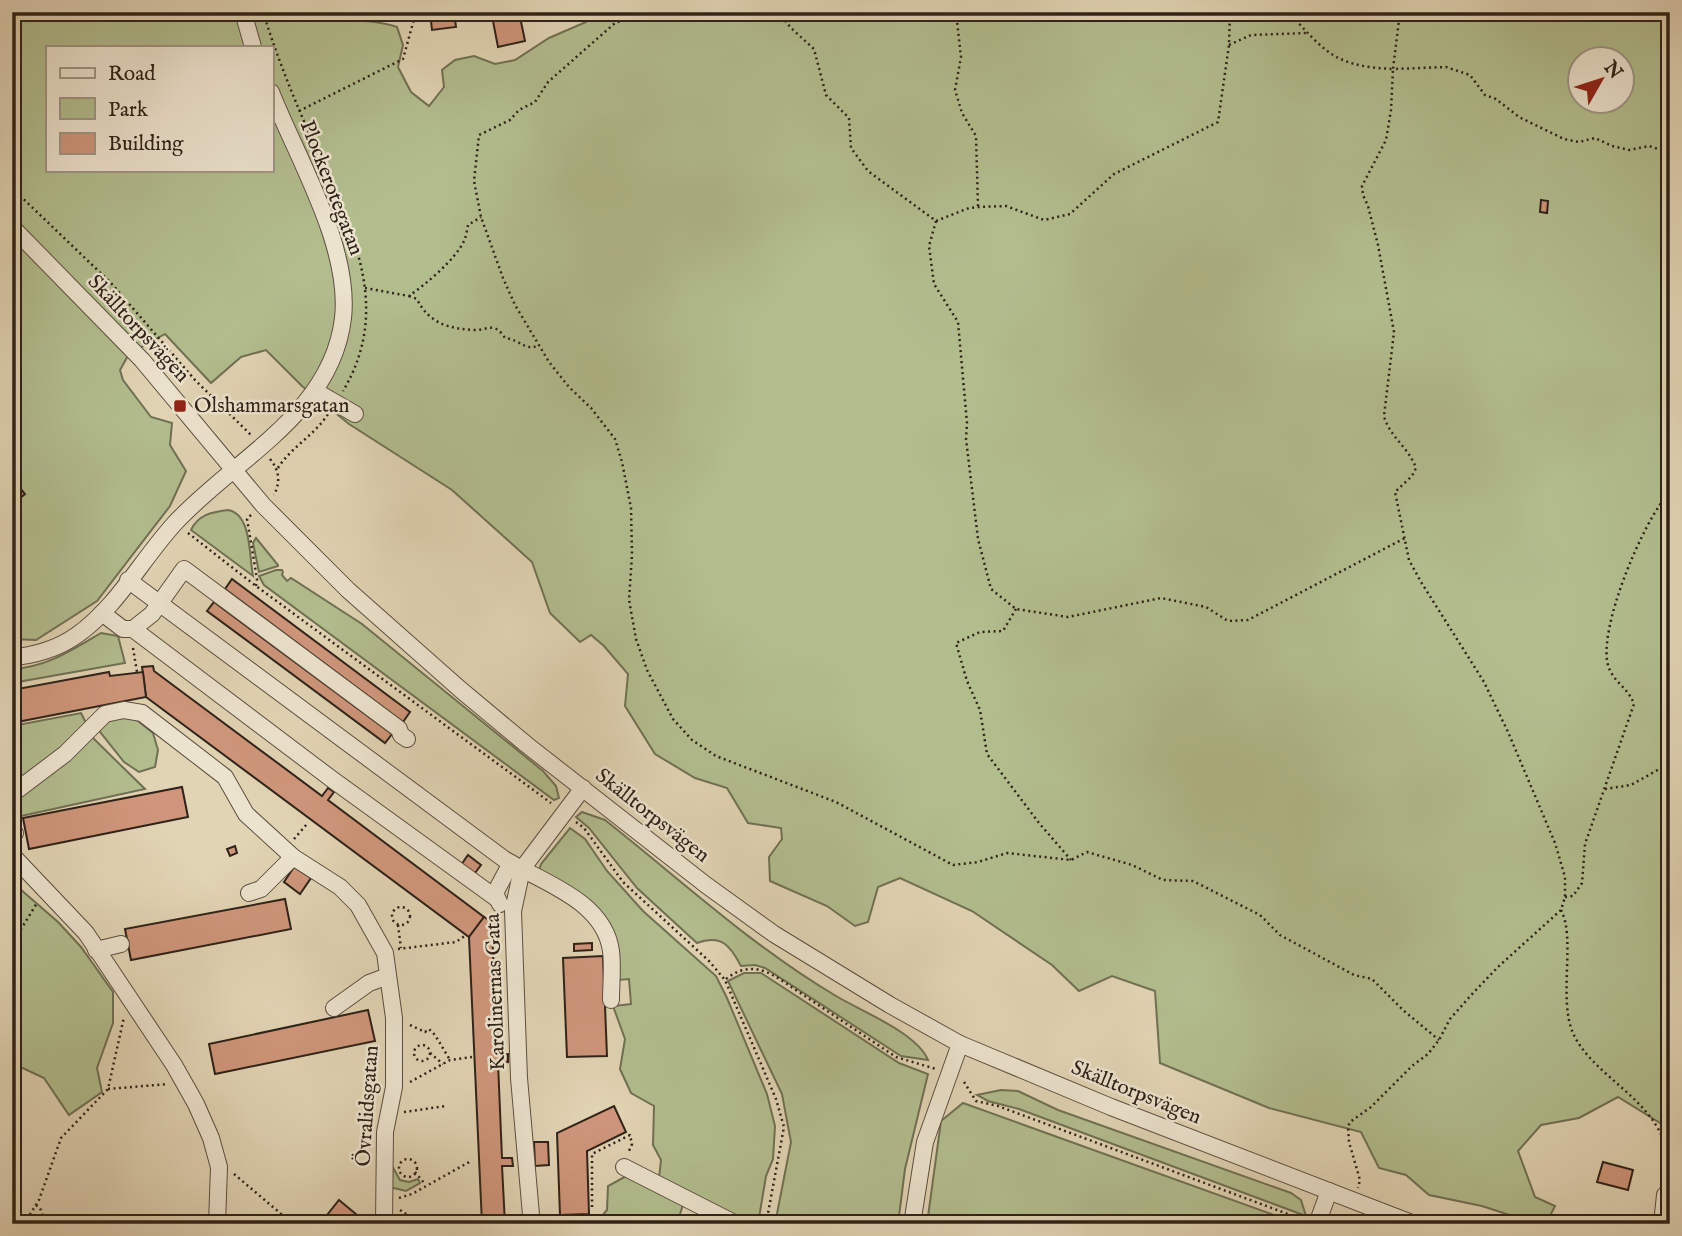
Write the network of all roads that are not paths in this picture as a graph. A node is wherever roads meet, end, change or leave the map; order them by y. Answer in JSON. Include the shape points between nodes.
{"nodes":[{"id":1,"x":243,"y":12,"type":"edge"},
{"id":2,"x":253,"y":46,"type":"edge"},
{"id":3,"x":273,"y":97,"type":"edge"},
{"id":4,"x":12,"y":228,"type":"edge"},
{"id":5,"x":315,"y":391,"type":"junction"},
{"id":6,"x":355,"y":414,"type":"dead end"},
{"id":7,"x":232,"y":470,"type":"junction"},
{"id":8,"x":128,"y":580,"type":"junction"},
{"id":9,"x":159,"y":603,"type":"junction"},
{"id":10,"x":102,"y":613,"type":"junction"},
{"id":11,"x":133,"y":629,"type":"junction"},
{"id":12,"x":12,"y":657,"type":"edge"},
{"id":13,"x":407,"y":739,"type":"dead end"},
{"id":14,"x":583,"y":788,"type":"junction"},
{"id":15,"x":12,"y":793,"type":"edge"},
{"id":16,"x":12,"y":855,"type":"edge"},
{"id":17,"x":293,"y":857,"type":"junction"},
{"id":18,"x":517,"y":866,"type":"junction"},
{"id":19,"x":249,"y":893,"type":"dead end"},
{"id":20,"x":496,"y":898,"type":"junction"},
{"id":21,"x":513,"y":911,"type":"junction"},
{"id":22,"x":121,"y":944,"type":"dead end"},
{"id":23,"x":96,"y":950,"type":"junction"},
{"id":24,"x":388,"y":976,"type":"junction"},
{"id":25,"x":611,"y":1000,"type":"dead end"},
{"id":26,"x":334,"y":1008,"type":"dead end"},
{"id":27,"x":960,"y":1044,"type":"junction"},
{"id":28,"x":624,"y":1167,"type":"road end"},
{"id":29,"x":1329,"y":1191,"type":"junction"},
{"id":30,"x":1665,"y":1195,"type":"road end"},
{"id":31,"x":531,"y":1215,"type":"dead end"},
{"id":32,"x":217,"y":1224,"type":"edge"},
{"id":33,"x":384,"y":1224,"type":"edge"},
{"id":34,"x":736,"y":1224,"type":"edge"},
{"id":35,"x":912,"y":1224,"type":"edge"},
{"id":36,"x":1317,"y":1224,"type":"edge"},
{"id":37,"x":1414,"y":1224,"type":"edge"},
{"id":38,"x":1662,"y":1224,"type":"edge"}],
"edges":[{"from":1,"to":2,"type":"street"},
{"from":3,"to":5,"type":"street","name":"Plockerotegatan","via":[[326,221],[342,282],[340,336]]},
{"from":4,"to":7,"type":"street","name":"Skälltorpsvägen","via":[[142,360]]},
{"from":5,"to":6,"type":"street"},
{"from":5,"to":7,"type":"street","name":"Plockerotegatan"},
{"from":7,"to":8,"type":"street","via":[[175,523]]},
{"from":7,"to":14,"type":"street","name":"Skälltorpsvägen","via":[[382,621]]},
{"from":8,"to":9,"type":"street"},
{"from":8,"to":10,"type":"street"},
{"from":9,"to":11,"type":"street"},
{"from":9,"to":13,"type":"street","via":[[184,569]]},
{"from":9,"to":18,"type":"street"},
{"from":10,"to":11,"type":"street","via":[[123,629]]},
{"from":10,"to":12,"type":"street","via":[[67,641]]},
{"from":11,"to":20,"type":"street"},
{"from":14,"to":18,"type":"street","name":"Karolinernas Gata"},
{"from":14,"to":27,"type":"street","name":"Skälltorpsvägen","via":[[775,934]]},
{"from":15,"to":17,"type":"street","name":"Övralidsgatan","via":[[65,754],[105,714],[142,713],[225,777],[246,814]]},
{"from":16,"to":23,"type":"street","via":[[71,915]]},
{"from":17,"to":19,"type":"street","via":[[261,889]]},
{"from":17,"to":24,"type":"street","name":"Övralidsgatan","via":[[340,887],[358,905],[393,950]]},
{"from":18,"to":20,"type":"street","via":[[496,890]]},
{"from":18,"to":21,"type":"street","name":"Karolinernas Gata"},
{"from":18,"to":25,"type":"street","via":[[587,908],[611,951]]},
{"from":20,"to":21,"type":"street"},
{"from":21,"to":31,"type":"street","name":"Karolinernas Gata","via":[[519,1078]]},
{"from":22,"to":23,"type":"street"},
{"from":23,"to":32,"type":"street","via":[[181,1064],[183,1080],[211,1138],[219,1167]]},
{"from":24,"to":26,"type":"street","via":[[369,983]]},
{"from":24,"to":33,"type":"street","name":"Övralidsgatan","via":[[394,1018],[394,1087],[385,1132]]},
{"from":27,"to":29,"type":"street","name":"Skälltorpsvägen"},
{"from":27,"to":35,"type":"street","via":[[925,1142]]},
{"from":28,"to":34,"type":"street"},
{"from":29,"to":36,"type":"street"},
{"from":29,"to":37,"type":"street","name":"Skälltorpsvägen"},
{"from":30,"to":38,"type":"street"}]}
